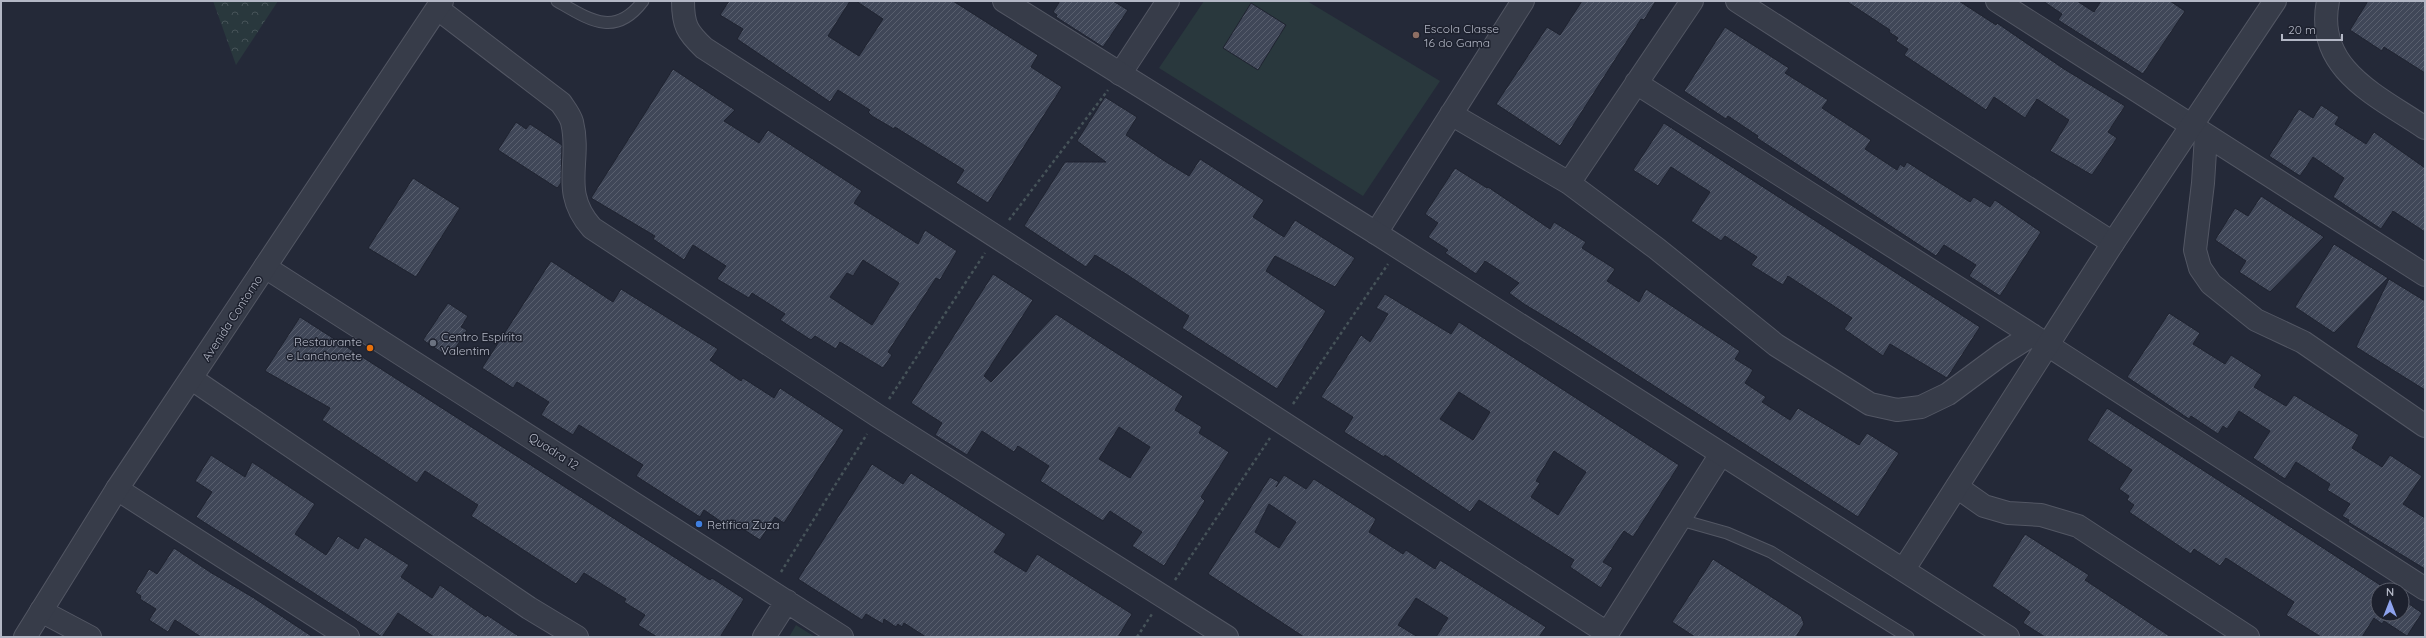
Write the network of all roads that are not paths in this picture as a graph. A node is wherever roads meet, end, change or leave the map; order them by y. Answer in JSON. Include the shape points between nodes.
{"nodes":[{"id":1,"x":557,"y":1,"type":"edge"},
{"id":2,"x":643,"y":1,"type":"edge"},
{"id":3,"x":683,"y":1,"type":"edge"},
{"id":4,"x":1004,"y":1,"type":"edge"},
{"id":5,"x":1168,"y":1,"type":"edge"},
{"id":6,"x":1523,"y":1,"type":"edge"},
{"id":7,"x":1692,"y":1,"type":"edge"},
{"id":8,"x":1737,"y":1,"type":"edge"},
{"id":9,"x":1998,"y":1,"type":"edge"},
{"id":10,"x":2328,"y":1,"type":"edge"},
{"id":11,"x":2272,"y":2,"type":"edge"},
{"id":12,"x":440,"y":5,"type":"edge"},
{"id":13,"x":1120,"y":74,"type":"junction"},
{"id":14,"x":1636,"y":83,"type":"junction"},
{"id":15,"x":1451,"y":114,"type":"junction"},
{"id":16,"x":2425,"y":128,"type":"edge"},
{"id":17,"x":2199,"y":130,"type":"junction"},
{"id":18,"x":1569,"y":183,"type":"junction"},
{"id":19,"x":1376,"y":233,"type":"junction"},
{"id":20,"x":2113,"y":243,"type":"junction"},
{"id":21,"x":265,"y":267,"type":"junction"},
{"id":22,"x":2425,"y":275,"type":"edge"},
{"id":23,"x":2040,"y":340,"type":"junction"},
{"id":24,"x":192,"y":379,"type":"junction"},
{"id":25,"x":2425,"y":426,"type":"edge"},
{"id":26,"x":1721,"y":454,"type":"junction"},
{"id":27,"x":1956,"y":487,"type":"junction"},
{"id":28,"x":117,"y":489,"type":"junction"},
{"id":29,"x":1681,"y":520,"type":"junction"},
{"id":30,"x":1904,"y":569,"type":"junction"},
{"id":31,"x":2425,"y":588,"type":"edge"},
{"id":32,"x":778,"y":596,"type":"junction"},
{"id":33,"x":41,"y":611,"type":"junction"},
{"id":34,"x":1606,"y":635,"type":"edge"},
{"id":35,"x":25,"y":637,"type":"edge"},
{"id":36,"x":90,"y":637,"type":"edge"},
{"id":37,"x":348,"y":637,"type":"edge"},
{"id":38,"x":577,"y":637,"type":"edge"},
{"id":39,"x":764,"y":637,"type":"edge"},
{"id":40,"x":842,"y":637,"type":"edge"},
{"id":41,"x":1227,"y":637,"type":"edge"},
{"id":42,"x":1908,"y":637,"type":"edge"},
{"id":43,"x":2008,"y":637,"type":"edge"},
{"id":44,"x":2248,"y":637,"type":"edge"}],
"edges":[{"from":1,"to":2,"type":"lane","via":[[588,19],[604,23],[620,22],[634,14]]},
{"from":3,"to":34,"type":"street","via":[[683,16],[688,33],[704,48],[1283,420]]},
{"from":4,"to":13,"type":"street"},
{"from":5,"to":13,"type":"street"},
{"from":6,"to":15,"type":"street"},
{"from":7,"to":14,"type":"street"},
{"from":8,"to":20,"type":"street"},
{"from":9,"to":17,"type":"street"},
{"from":10,"to":16,"type":"street","via":[[2328,38],[2336,60],[2352,78]]},
{"from":11,"to":17,"type":"street"},
{"from":12,"to":21,"type":"street","name":"Avenida Contorno"},
{"from":12,"to":41,"type":"street","via":[[561,103],[572,120],[575,139],[572,178],[575,200],[580,215],[592,228],[878,416]]},
{"from":13,"to":19,"type":"street"},
{"from":14,"to":18,"type":"street"},
{"from":14,"to":23,"type":"street"},
{"from":15,"to":18,"type":"street"},
{"from":15,"to":19,"type":"street"},
{"from":17,"to":20,"type":"street"},
{"from":17,"to":22,"type":"street"},
{"from":17,"to":25,"type":"street","via":[[2203,183],[2195,250],[2200,268],[2211,284],[2256,320],[2303,342]]},
{"from":18,"to":23,"type":"street","via":[[1656,248],[1776,345],[1870,404],[1897,410],[1921,407],[1948,394],[2002,354]]},
{"from":19,"to":26,"type":"street"},
{"from":20,"to":23,"type":"street"},
{"from":21,"to":24,"type":"street","name":"Avenida Contorno"},
{"from":21,"to":32,"type":"street","name":"Quadra 12"},
{"from":23,"to":27,"type":"street"},
{"from":23,"to":31,"type":"street"},
{"from":24,"to":28,"type":"street","name":"Avenida Contorno"},
{"from":24,"to":38,"type":"street"},
{"from":26,"to":29,"type":"street"},
{"from":26,"to":30,"type":"street"},
{"from":27,"to":30,"type":"street"},
{"from":27,"to":44,"type":"street","via":[[1984,506],[2008,513],[2041,514],[2078,526]]},
{"from":28,"to":33,"type":"street","name":"Avenida Contorno"},
{"from":28,"to":37,"type":"street"},
{"from":29,"to":34,"type":"street"},
{"from":29,"to":42,"type":"lane","via":[[1727,533],[1771,552]]},
{"from":30,"to":43,"type":"street"},
{"from":32,"to":39,"type":"street"},
{"from":32,"to":40,"type":"street","name":"Quadra 12"},
{"from":33,"to":35,"type":"street","name":"Avenida Contorno"},
{"from":33,"to":36,"type":"street"}]}
